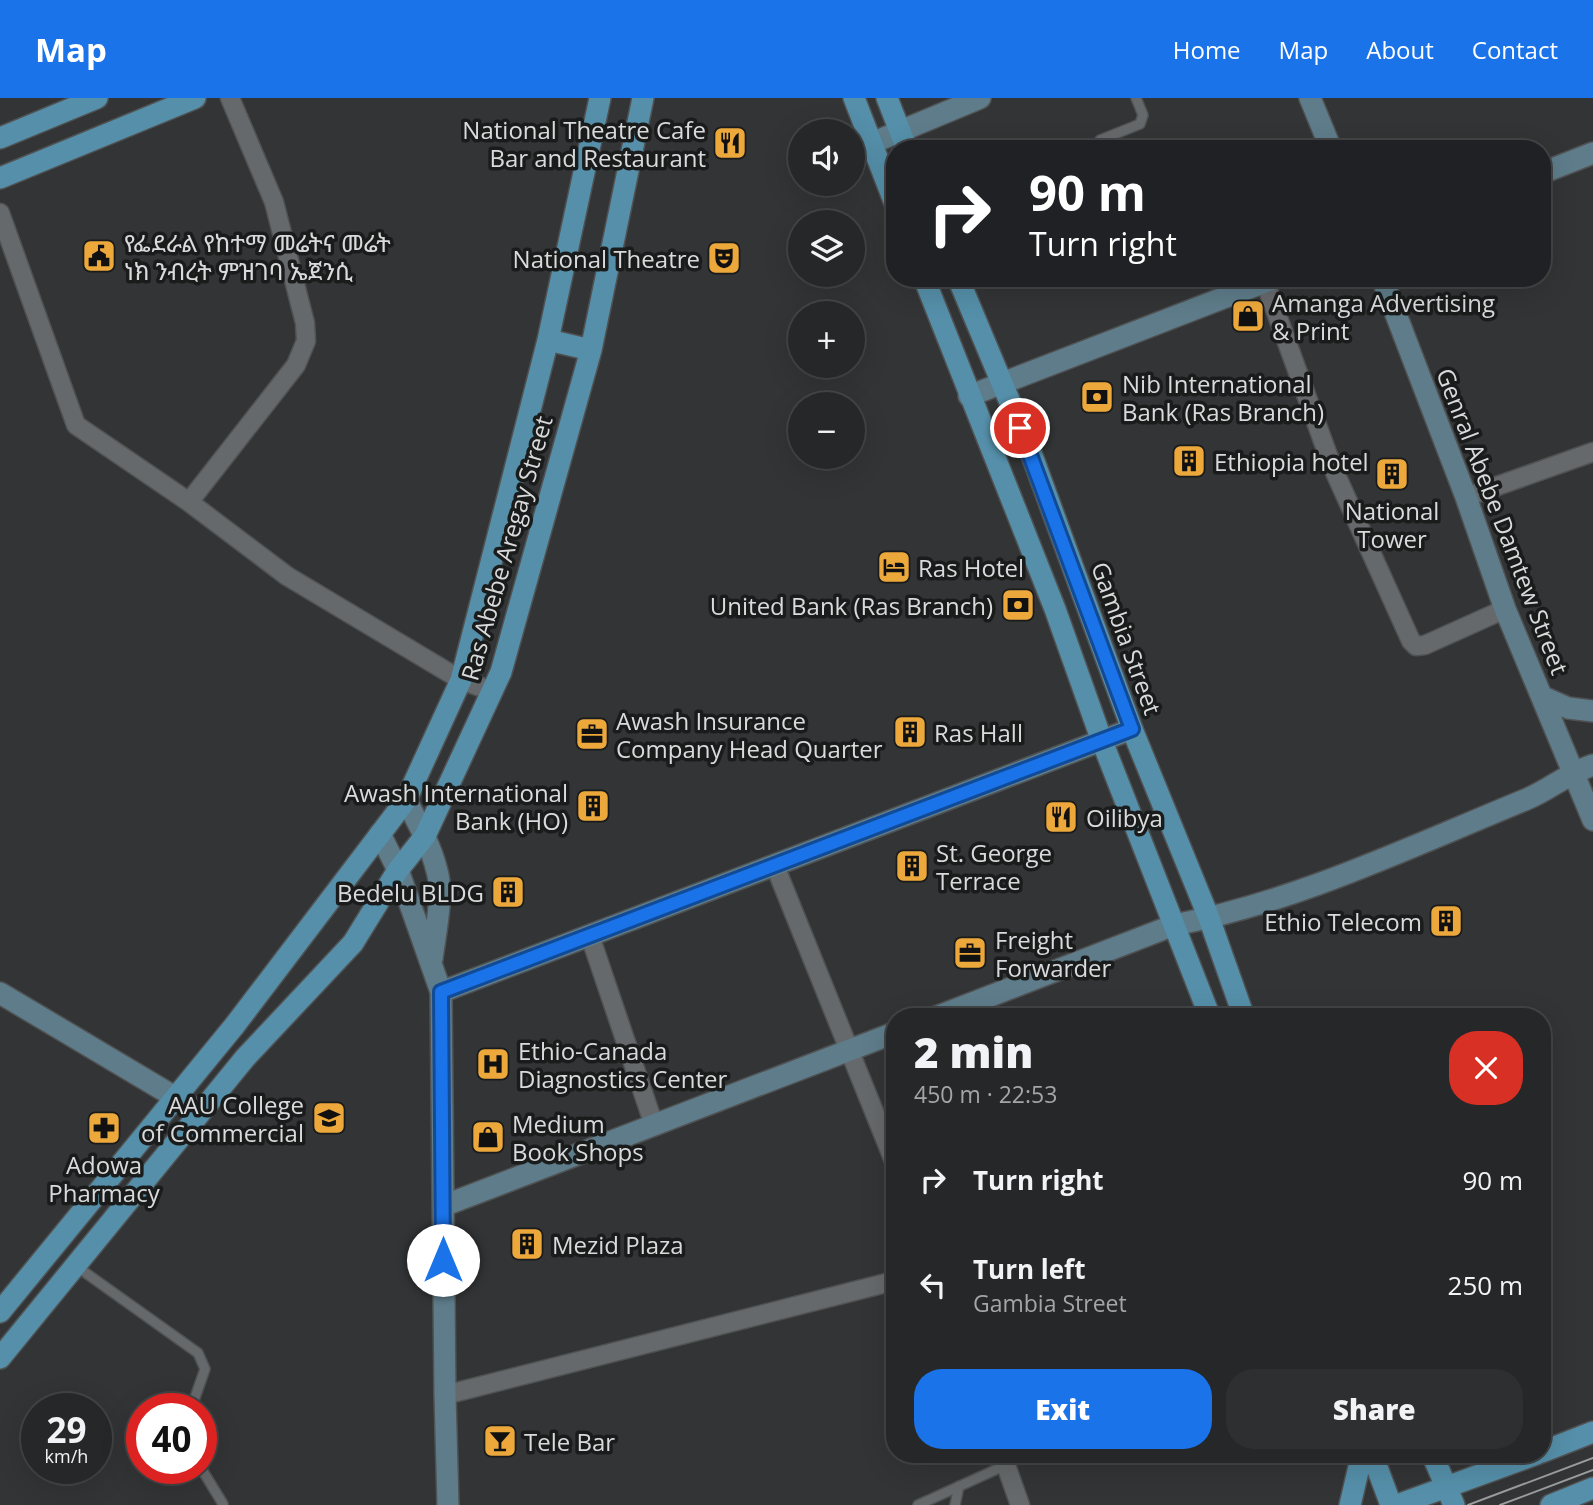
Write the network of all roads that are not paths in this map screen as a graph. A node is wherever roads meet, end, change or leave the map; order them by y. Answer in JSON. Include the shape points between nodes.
{"nodes":[{"id":1,"x":97,"y":98,"type":"edge"},
{"id":2,"x":195,"y":98,"type":"edge"},
{"id":3,"x":230,"y":98,"type":"edge"},
{"id":4,"x":600,"y":98,"type":"edge"},
{"id":5,"x":643,"y":98,"type":"edge"},
{"id":6,"x":854,"y":98,"type":"edge"},
{"id":7,"x":887,"y":98,"type":"edge"},
{"id":8,"x":980,"y":98,"type":"edge"},
{"id":9,"x":1136,"y":98,"type":"edge"},
{"id":10,"x":1310,"y":98,"type":"edge"},
{"id":11,"x":0,"y":138,"type":"edge"},
{"id":12,"x":903,"y":140,"type":"edge"},
{"id":13,"x":905,"y":140,"type":"edge"},
{"id":14,"x":1100,"y":140,"type":"dead end"},
{"id":15,"x":1327,"y":140,"type":"edge"},
{"id":16,"x":886,"y":142,"type":"edge"},
{"id":17,"x":872,"y":143,"type":"junction"},
{"id":18,"x":1593,"y":153,"type":"edge"},
{"id":19,"x":1551,"y":169,"type":"edge"},
{"id":20,"x":0,"y":178,"type":"edge"},
{"id":21,"x":886,"y":180,"type":"edge"},
{"id":22,"x":0,"y":213,"type":"edge"},
{"id":23,"x":927,"y":287,"type":"edge"},
{"id":24,"x":962,"y":287,"type":"edge"},
{"id":25,"x":1229,"y":287,"type":"edge"},
{"id":26,"x":1272,"y":287,"type":"edge"},
{"id":27,"x":1385,"y":287,"type":"edge"},
{"id":28,"x":548,"y":340,"type":"junction"},
{"id":29,"x":591,"y":350,"type":"junction"},
{"id":30,"x":1000,"y":383,"type":"junction"},
{"id":31,"x":969,"y":396,"type":"junction"},
{"id":32,"x":1593,"y":452,"type":"edge"},
{"id":33,"x":1466,"y":497,"type":"junction"},
{"id":34,"x":189,"y":502,"type":"junction"},
{"id":35,"x":1505,"y":609,"type":"junction"},
{"id":36,"x":461,"y":680,"type":"junction"},
{"id":37,"x":492,"y":691,"type":"junction"},
{"id":38,"x":1543,"y":697,"type":"junction"},
{"id":39,"x":1593,"y":711,"type":"edge"},
{"id":40,"x":1132,"y":729,"type":"junction"},
{"id":41,"x":1102,"y":741,"type":"junction"},
{"id":42,"x":1583,"y":768,"type":"edge"},
{"id":43,"x":1588,"y":795,"type":"edge"},
{"id":44,"x":1536,"y":796,"type":"junction"},
{"id":45,"x":406,"y":800,"type":"junction"},
{"id":46,"x":1593,"y":820,"type":"edge"},
{"id":47,"x":380,"y":834,"type":"junction"},
{"id":48,"x":425,"y":836,"type":"junction"},
{"id":49,"x":775,"y":866,"type":"junction"},
{"id":50,"x":398,"y":870,"type":"junction"},
{"id":51,"x":1209,"y":918,"type":"junction"},
{"id":52,"x":1174,"y":925,"type":"junction"},
{"id":53,"x":590,"y":936,"type":"junction"},
{"id":54,"x":431,"y":965,"type":"junction"},
{"id":55,"x":441,"y":992,"type":"junction"},
{"id":56,"x":0,"y":993,"type":"edge"},
{"id":57,"x":959,"y":1008,"type":"edge"},
{"id":58,"x":1206,"y":1008,"type":"edge"},
{"id":59,"x":1241,"y":1008,"type":"edge"},
{"id":60,"x":886,"y":1036,"type":"edge"},
{"id":61,"x":849,"y":1050,"type":"junction"},
{"id":62,"x":174,"y":1097,"type":"junction"},
{"id":63,"x":200,"y":1112,"type":"junction"},
{"id":64,"x":654,"y":1125,"type":"junction"},
{"id":65,"x":886,"y":1141,"type":"edge"},
{"id":66,"x":443,"y":1206,"type":"junction"},
{"id":67,"x":76,"y":1266,"type":"junction"},
{"id":68,"x":886,"y":1283,"type":"edge"},
{"id":69,"x":0,"y":1312,"type":"edge"},
{"id":70,"x":0,"y":1359,"type":"edge"},
{"id":71,"x":197,"y":1393,"type":"edge"},
{"id":72,"x":444,"y":1395,"type":"junction"},
{"id":73,"x":1593,"y":1432,"type":"edge"},
{"id":74,"x":1551,"y":1448,"type":"edge"},
{"id":75,"x":999,"y":1463,"type":"edge"},
{"id":76,"x":1005,"y":1463,"type":"edge"},
{"id":77,"x":1360,"y":1463,"type":"edge"},
{"id":78,"x":1375,"y":1463,"type":"edge"},
{"id":79,"x":1436,"y":1463,"type":"edge"},
{"id":80,"x":1499,"y":1463,"type":"edge"},
{"id":81,"x":211,"y":1484,"type":"edge"},
{"id":82,"x":959,"y":1486,"type":"junction"},
{"id":83,"x":1593,"y":1488,"type":"edge"},
{"id":84,"x":1450,"y":1497,"type":"edge"},
{"id":85,"x":223,"y":1504,"type":"edge"},
{"id":86,"x":448,"y":1505,"type":"edge"},
{"id":87,"x":918,"y":1505,"type":"edge"},
{"id":88,"x":955,"y":1505,"type":"edge"},
{"id":89,"x":1020,"y":1505,"type":"edge"},
{"id":90,"x":1350,"y":1505,"type":"edge"},
{"id":91,"x":1391,"y":1505,"type":"edge"},
{"id":92,"x":1397,"y":1505,"type":"edge"},
{"id":93,"x":1551,"y":1505,"type":"edge"}],
"edges":[{"from":1,"to":11,"type":"main road"},
{"from":2,"to":20,"type":"main road"},
{"from":3,"to":34,"type":"street","via":[[274,202],[306,341],[296,365]]},
{"from":4,"to":28,"type":"main road","name":"Ras Abebe Aregay Street"},
{"from":5,"to":29,"type":"main road","name":"Ras Abebe Aregay Street"},
{"from":6,"to":17,"type":"main road"},
{"from":7,"to":12,"type":"main road"},
{"from":8,"to":13,"type":"street"},
{"from":9,"to":14,"type":"lane","via":[[1143,115],[1140,124]]},
{"from":10,"to":15,"type":"street"},
{"from":16,"to":17,"type":"street"},
{"from":17,"to":21,"type":"main road"},
{"from":18,"to":19,"type":"street"},
{"from":22,"to":34,"type":"street","via":[[76,425]]},
{"from":23,"to":31,"type":"main road"},
{"from":24,"to":30,"type":"main road","name":"Gambia Street"},
{"from":25,"to":30,"type":"street"},
{"from":26,"to":35,"type":"street","via":[[1332,466],[1411,641],[1425,645]]},
{"from":27,"to":33,"type":"street","name":"Genral Abebe Damtew Street"},
{"from":28,"to":29,"type":"main road"},
{"from":28,"to":36,"type":"main road","name":"Ras Abebe Aregay Street"},
{"from":29,"to":37,"type":"main road","name":"Ras Abebe Aregay Street"},
{"from":30,"to":31,"type":"street"},
{"from":30,"to":40,"type":"main road","name":"Gambia Street","via":[[1030,450]]},
{"from":31,"to":41,"type":"main road","via":[[1055,609]]},
{"from":32,"to":33,"type":"street"},
{"from":33,"to":35,"type":"street","name":"Genral Abebe Damtew Street"},
{"from":34,"to":36,"type":"street","via":[[287,576]]},
{"from":35,"to":38,"type":"street","name":"Genral Abebe Damtew Street"},
{"from":36,"to":37,"type":"street"},
{"from":36,"to":45,"type":"main road","name":"Ras Abebe Aregay Street"},
{"from":37,"to":48,"type":"main road","name":"Ras Abebe Aregay Street"},
{"from":38,"to":39,"type":"street","via":[[1568,708]]},
{"from":38,"to":42,"type":"street","name":"Genral Abebe Damtew Street"},
{"from":40,"to":41,"type":"street"},
{"from":40,"to":51,"type":"main road","name":"Gambia Street"},
{"from":41,"to":49,"type":"street"},
{"from":41,"to":52,"type":"main road"},
{"from":42,"to":43,"type":"street","name":"Genral Abebe Damtew Street"},
{"from":42,"to":44,"type":"street"},
{"from":43,"to":44,"type":"street"},
{"from":43,"to":46,"type":"street","name":"Genral Abebe Damtew Street"},
{"from":44,"to":51,"type":"street","via":[[1350,871]]},
{"from":45,"to":47,"type":"main road","name":"Ras Abebe Aregay Street"},
{"from":45,"to":48,"type":"street"},
{"from":47,"to":50,"type":"street"},
{"from":47,"to":62,"type":"main road","name":"Ras Abebe Aregay Street","via":[[235,1025]]},
{"from":48,"to":50,"type":"main road","name":"Ras Abebe Aregay Street"},
{"from":48,"to":54,"type":"street","via":[[438,874]]},
{"from":49,"to":53,"type":"street"},
{"from":49,"to":61,"type":"street"},
{"from":50,"to":54,"type":"street"},
{"from":50,"to":63,"type":"main road","name":"Ras Abebe Aregay Street","via":[[353,943]]},
{"from":51,"to":52,"type":"street"},
{"from":51,"to":59,"type":"main road","name":"Gambia Street"},
{"from":52,"to":57,"type":"street"},
{"from":52,"to":58,"type":"main road"},
{"from":53,"to":55,"type":"street"},
{"from":53,"to":64,"type":"street"},
{"from":54,"to":55,"type":"street"},
{"from":55,"to":66,"type":"street"},
{"from":56,"to":62,"type":"street"},
{"from":60,"to":61,"type":"street"},
{"from":61,"to":64,"type":"street"},
{"from":61,"to":65,"type":"street"},
{"from":62,"to":63,"type":"street"},
{"from":62,"to":69,"type":"main road","name":"Ras Abebe Aregay Street"},
{"from":63,"to":67,"type":"main road","name":"Ras Abebe Aregay Street"},
{"from":64,"to":66,"type":"street"},
{"from":66,"to":72,"type":"street"},
{"from":67,"to":70,"type":"main road","name":"Ras Abebe Aregay Street"},
{"from":67,"to":71,"type":"lane","via":[[198,1353],[205,1369]]},
{"from":68,"to":72,"type":"street"},
{"from":72,"to":86,"type":"street"},
{"from":73,"to":74,"type":"main road"},
{"from":75,"to":82,"type":"lane"},
{"from":76,"to":89,"type":"street"},
{"from":77,"to":90,"type":"main road"},
{"from":78,"to":91,"type":"main road"},
{"from":79,"to":84,"type":"main road"},
{"from":80,"to":84,"type":"main road"},
{"from":81,"to":85,"type":"lane"},
{"from":82,"to":87,"type":"lane"},
{"from":82,"to":88,"type":"lane"},
{"from":83,"to":93,"type":"main road"},
{"from":84,"to":92,"type":"main road"}]}
